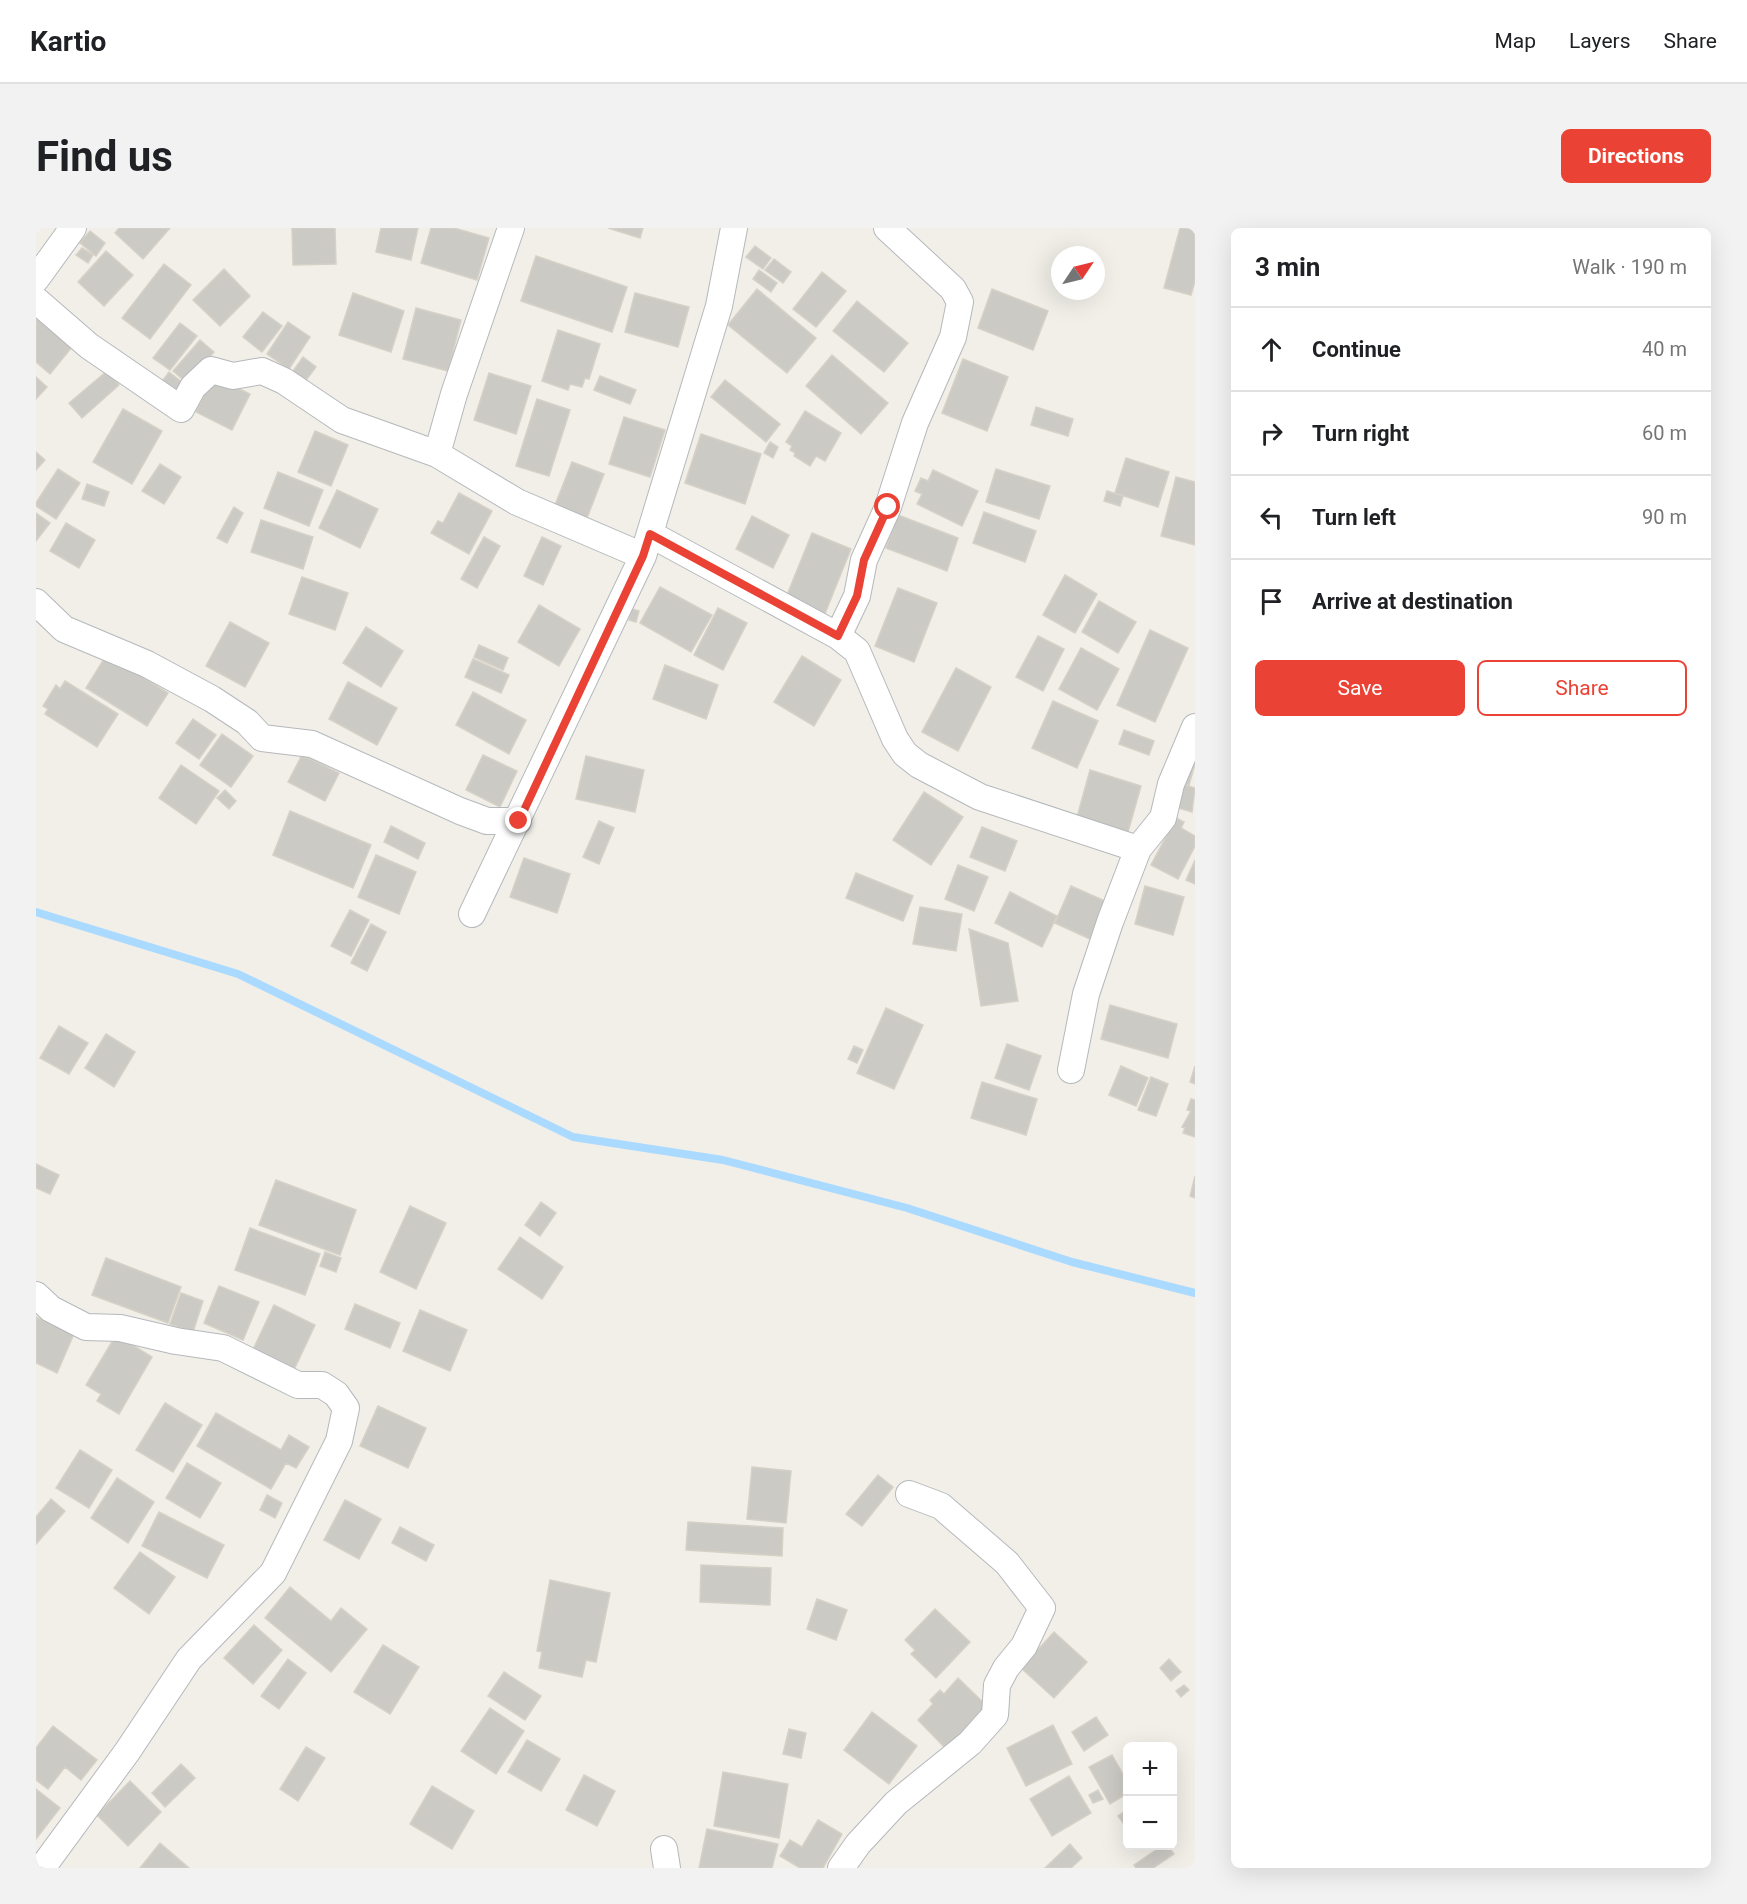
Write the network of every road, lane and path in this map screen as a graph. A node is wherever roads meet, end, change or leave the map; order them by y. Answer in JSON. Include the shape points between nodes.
{"nodes":[{"id":1,"x":73,"y":228,"type":"edge"},
{"id":2,"x":511,"y":228,"type":"edge"},
{"id":3,"x":734,"y":228,"type":"edge"},
{"id":4,"x":887,"y":228,"type":"edge"},
{"id":5,"x":36,"y":279,"type":"edge"},
{"id":6,"x":36,"y":300,"type":"edge"},
{"id":7,"x":437,"y":454,"type":"junction"},
{"id":8,"x":647,"y":545,"type":"junction"},
{"id":9,"x":36,"y":602,"type":"edge"},
{"id":10,"x":838,"y":636,"type":"junction"},
{"id":11,"x":1195,"y":727,"type":"edge"},
{"id":12,"x":519,"y":821,"type":"junction"},
{"id":13,"x":1138,"y":849,"type":"junction"},
{"id":14,"x":472,"y":914,"type":"dead end"},
{"id":15,"x":1071,"y":1070,"type":"dead end"},
{"id":16,"x":36,"y":1295,"type":"edge"},
{"id":17,"x":909,"y":1494,"type":"dead end"},
{"id":18,"x":42,"y":1868,"type":"edge"},
{"id":19,"x":841,"y":1868,"type":"edge"}],
"edges":[{"from":1,"to":5,"type":"street"},
{"from":2,"to":7,"type":"street"},
{"from":3,"to":8,"type":"street","via":[[719,306]]},
{"from":4,"to":10,"type":"street","via":[[953,289],[960,302],[953,336],[915,423],[888,507],[864,560],[857,596]]},
{"from":6,"to":7,"type":"street","via":[[89,346],[181,409],[193,387],[211,370],[233,376],[262,371],[342,420]]},
{"from":7,"to":8,"type":"street","via":[[517,502]]},
{"from":8,"to":10,"type":"street"},
{"from":8,"to":12,"type":"street"},
{"from":9,"to":12,"type":"street","via":[[64,629],[147,664],[212,699],[247,722],[262,738],[312,744],[460,811],[487,820]]},
{"from":10,"to":13,"type":"street","via":[[857,651],[895,740],[920,765],[980,796]]},
{"from":11,"to":13,"type":"street","via":[[1171,784],[1163,818]]},
{"from":12,"to":14,"type":"street"},
{"from":13,"to":15,"type":"street","via":[[1086,994]]},
{"from":16,"to":18,"type":"street","via":[[51,1309],[86,1327],[120,1328],[223,1348],[298,1386],[322,1385],[336,1394],[346,1408],[339,1441],[273,1573],[189,1659]]},
{"from":17,"to":19,"type":"street","via":[[941,1506],[1007,1563],[1042,1608],[1024,1646],[996,1685],[995,1715],[970,1743],[896,1803]]}]}
